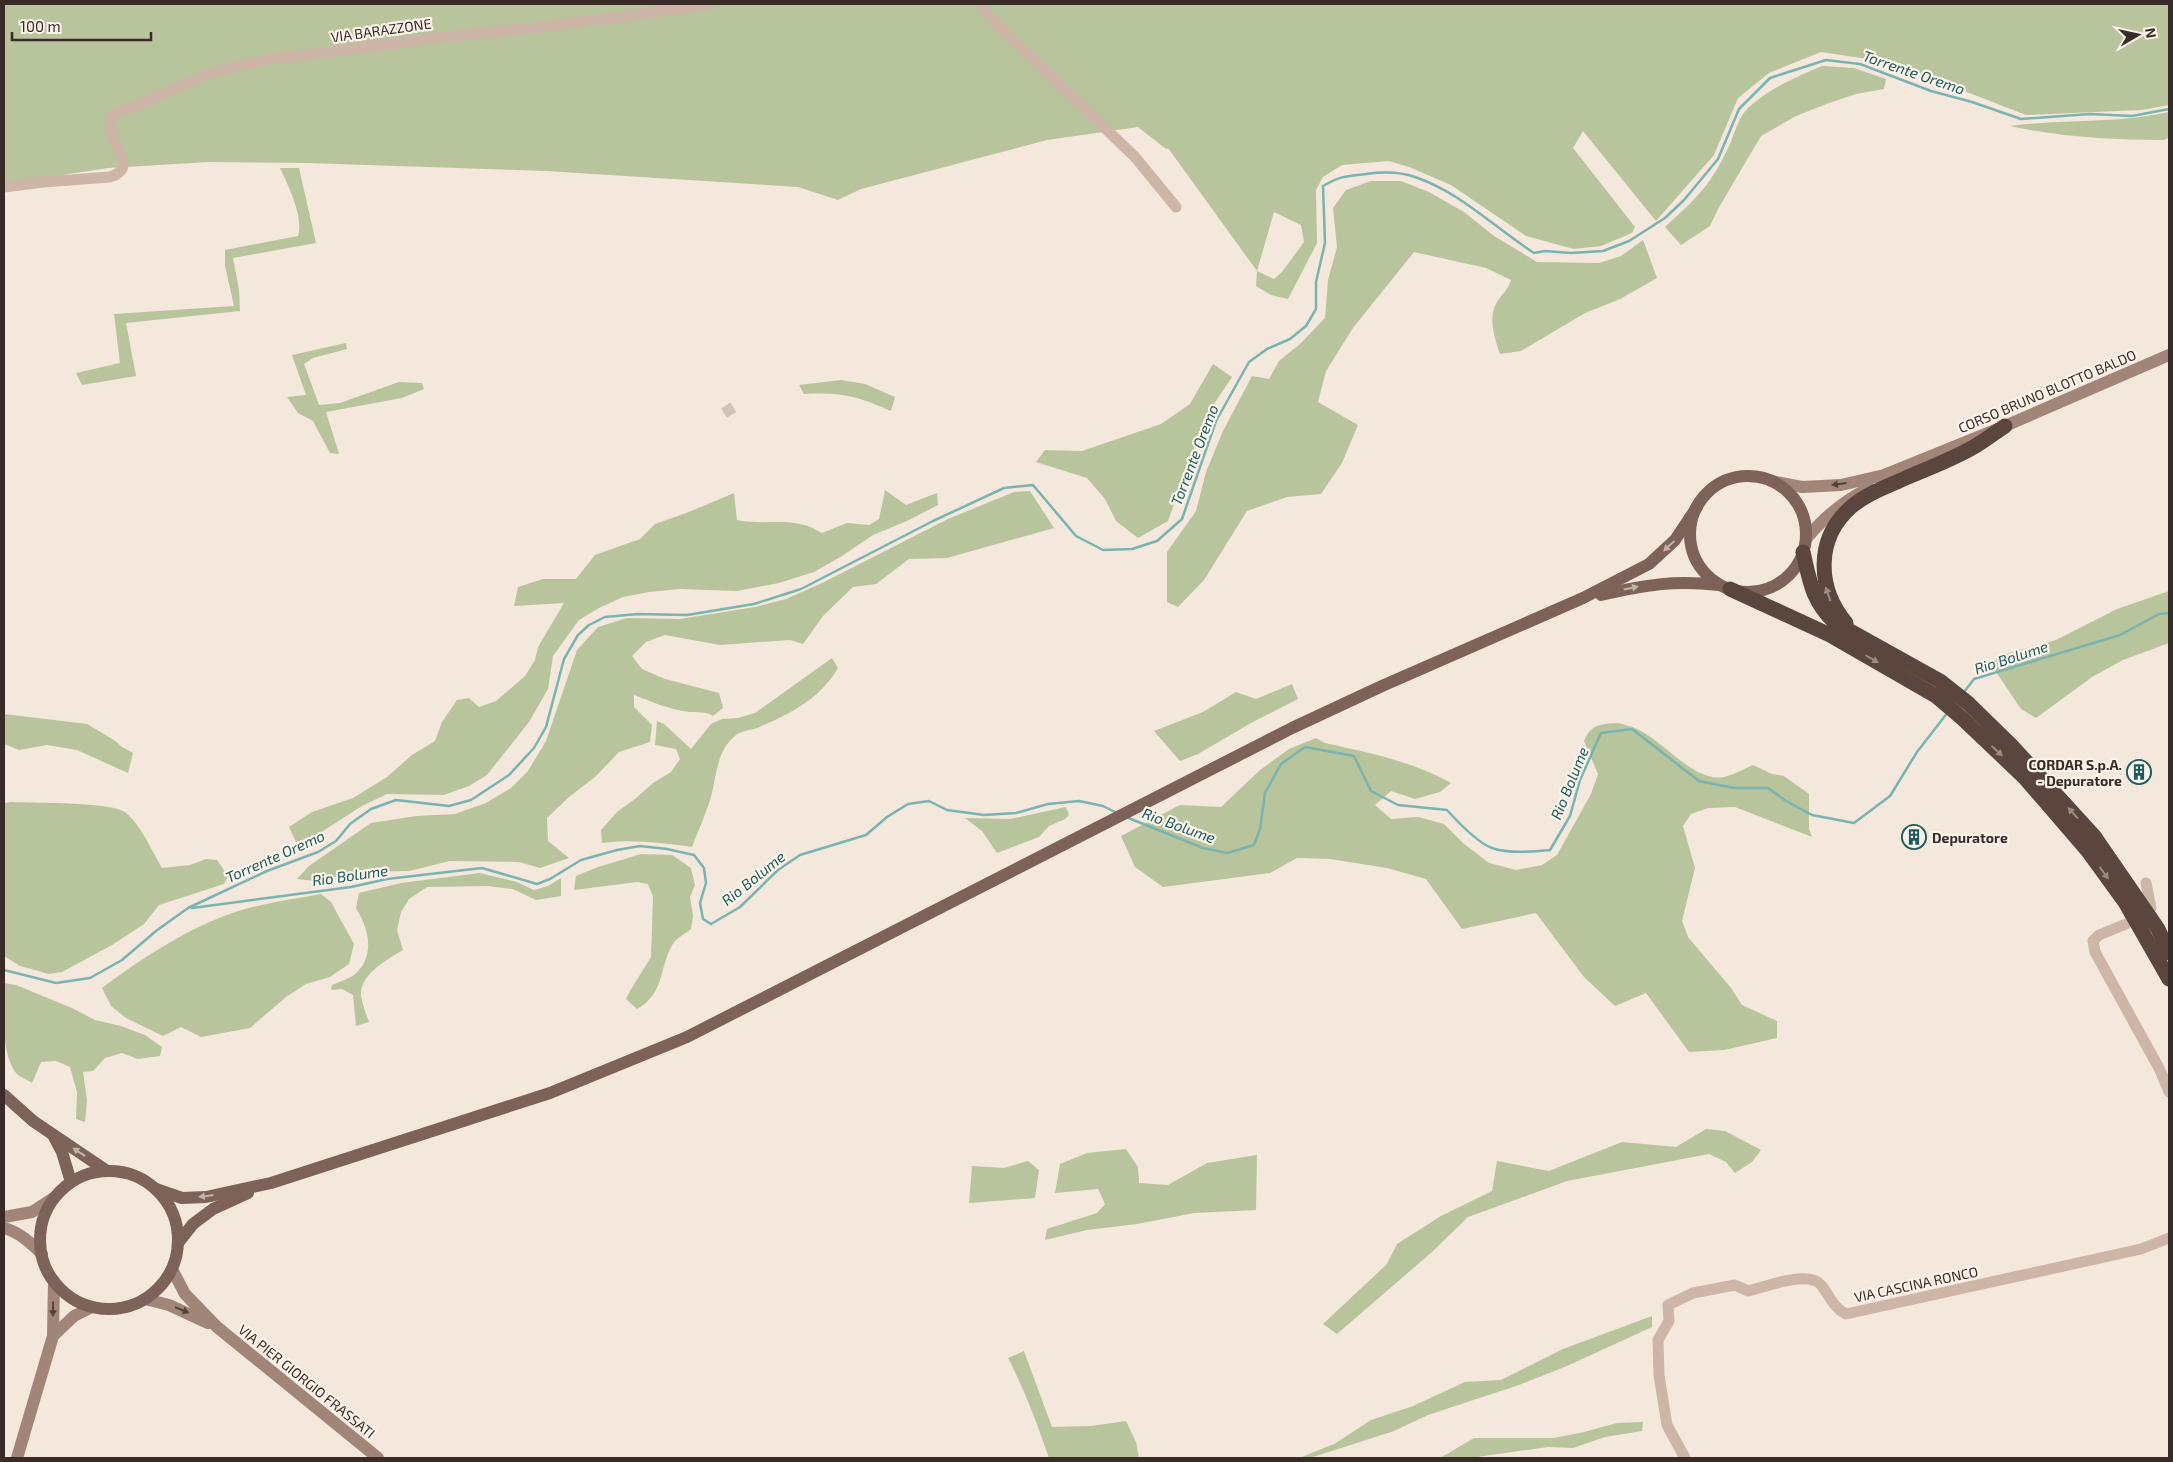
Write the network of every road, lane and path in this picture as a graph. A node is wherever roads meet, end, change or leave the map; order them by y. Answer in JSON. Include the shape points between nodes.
{"nodes":[{"id":1,"x":712,"y":4,"type":"edge"},
{"id":2,"x":983,"y":4,"type":"edge"},
{"id":3,"x":4,"y":187,"type":"edge"},
{"id":4,"x":1176,"y":207,"type":"dead end"},
{"id":5,"x":2169,"y":355,"type":"edge"},
{"id":6,"x":2005,"y":426,"type":"junction"},
{"id":7,"x":1936,"y":455,"type":"junction"},
{"id":8,"x":1771,"y":481,"type":"junction"},
{"id":9,"x":1697,"y":507,"type":"junction"},
{"id":10,"x":1804,"y":546,"type":"junction"},
{"id":11,"x":1726,"y":587,"type":"junction"},
{"id":12,"x":1584,"y":598,"type":"junction"},
{"id":13,"x":1854,"y":634,"type":"junction"},
{"id":14,"x":1966,"y":711,"type":"junction"},
{"id":15,"x":2146,"y":884,"type":"dead end"},
{"id":16,"x":2151,"y":908,"type":"dead end"},
{"id":17,"x":2126,"y":924,"type":"dead end"},
{"id":18,"x":2169,"y":953,"type":"edge"},
{"id":19,"x":2169,"y":979,"type":"edge"},
{"id":20,"x":2169,"y":1092,"type":"edge"},
{"id":21,"x":4,"y":1095,"type":"edge"},
{"id":22,"x":51,"y":1133,"type":"junction"},
{"id":23,"x":107,"y":1171,"type":"junction"},
{"id":24,"x":71,"y":1182,"type":"junction"},
{"id":25,"x":271,"y":1183,"type":"junction"},
{"id":26,"x":156,"y":1189,"type":"junction"},
{"id":27,"x":55,"y":1197,"type":"junction"},
{"id":28,"x":4,"y":1217,"type":"edge"},
{"id":29,"x":4,"y":1228,"type":"edge"},
{"id":30,"x":2169,"y":1238,"type":"edge"},
{"id":31,"x":178,"y":1243,"type":"junction"},
{"id":32,"x":42,"y":1254,"type":"junction"},
{"id":33,"x":172,"y":1270,"type":"junction"},
{"id":34,"x":54,"y":1281,"type":"junction"},
{"id":35,"x":145,"y":1299,"type":"junction"},
{"id":36,"x":92,"y":1307,"type":"junction"},
{"id":37,"x":217,"y":1327,"type":"junction"},
{"id":38,"x":52,"y":1336,"type":"junction"},
{"id":39,"x":17,"y":1458,"type":"edge"},
{"id":40,"x":378,"y":1458,"type":"edge"},
{"id":41,"x":1685,"y":1458,"type":"edge"}],
"edges":[{"from":1,"to":3,"type":"street","name":"VIA BARAZZONE","via":[[232,66],[112,116],[109,125],[111,138],[124,162],[122,170],[110,177]]},
{"from":2,"to":4,"type":"street","via":[[983,9],[997,24],[1135,157]]},
{"from":5,"to":6,"type":"main road","name":"CORSO BRUNO BLOTTO BALDO"},
{"from":6,"to":7,"type":"main road","name":"CORSO BRUNO BLOTTO BALDO"},
{"from":13,"to":6,"type":"highway","one_way":true,"via":[[1834,609],[1825,584],[1825,556],[1833,528],[1851,507],[1874,492],[1976,446]]},
{"from":7,"to":8,"type":"main road","name":"CORSO BRUNO BLOTTO BALDO","one_way":true,"via":[[1841,485],[1802,487]]},
{"from":7,"to":10,"type":"main road","name":"CORSO BRUNO BLOTTO BALDO","via":[[1848,499],[1820,522]]},
{"from":8,"to":9,"type":"main road","via":[[1743,476],[1729,479],[1705,495]]},
{"from":8,"to":10,"type":"main road","via":[[1794,498],[1801,511],[1805,525]]},
{"from":9,"to":11,"type":"main road","via":[[1692,521],[1693,551],[1704,571]]},
{"from":9,"to":12,"type":"main road","one_way":true,"via":[[1675,540],[1649,564]]},
{"from":10,"to":11,"type":"main road","via":[[1792,572],[1774,586],[1745,592]]},
{"from":10,"to":13,"type":"highway","via":[[1813,594],[1822,610]]},
{"from":12,"to":11,"type":"main road","one_way":true,"via":[[1653,584],[1690,582]]},
{"from":11,"to":14,"type":"highway","one_way":true,"via":[[1830,635]]},
{"from":12,"to":25,"type":"main road","via":[[1328,711],[687,1037],[550,1093]]},
{"from":13,"to":14,"type":"highway","via":[[1940,681]]},
{"from":18,"to":14,"type":"highway","one_way":true,"via":[[2158,929],[2094,836],[2011,746]]},
{"from":14,"to":19,"type":"highway","one_way":true,"via":[[2088,851],[2125,902]]},
{"from":15,"to":16,"type":"street"},
{"from":17,"to":20,"type":"street","via":[[2099,935],[2094,941],[2095,952]]},
{"from":21,"to":22,"type":"main road"},
{"from":23,"to":22,"type":"main road","one_way":true},
{"from":22,"to":24,"type":"main road","via":[[62,1152]]},
{"from":23,"to":24,"type":"main road","via":[[88,1174]]},
{"from":23,"to":26,"type":"main road","via":[[125,1172]]},
{"from":24,"to":27,"type":"main road"},
{"from":25,"to":26,"type":"main road","one_way":true,"via":[[206,1197],[182,1198]]},
{"from":25,"to":31,"type":"main road","via":[[213,1209],[193,1224]]},
{"from":26,"to":31,"type":"main road","via":[[176,1223]]},
{"from":27,"to":28,"type":"main road","via":[[32,1212]]},
{"from":27,"to":32,"type":"main road","via":[[45,1215],[40,1234]]},
{"from":29,"to":32,"type":"main road","via":[[28,1240]]},
{"from":30,"to":41,"type":"street","name":"VIA CASCINA RONCO","via":[[2141,1249],[1846,1314],[1837,1310],[1820,1283],[1804,1277],[1748,1291],[1735,1285],[1693,1293],[1668,1305],[1669,1321],[1658,1340],[1659,1375],[1667,1425]]},
{"from":31,"to":33,"type":"main road"},
{"from":32,"to":34,"type":"main road"},
{"from":33,"to":35,"type":"main road","via":[[161,1286]]},
{"from":33,"to":37,"type":"main road","name":"VIA PIER GIORGIO FRASSATI","via":[[185,1294]]},
{"from":34,"to":36,"type":"main road","via":[[70,1298]]},
{"from":34,"to":38,"type":"main road","one_way":true},
{"from":35,"to":36,"type":"main road","via":[[128,1307],[110,1310]]},
{"from":35,"to":37,"type":"main road","name":"VIA PIER GIORGIO FRASSATI","one_way":true,"via":[[169,1305]]},
{"from":36,"to":38,"type":"main road","via":[[74,1316]]},
{"from":37,"to":40,"type":"main road","name":"VIA PIER GIORGIO FRASSATI"},
{"from":38,"to":39,"type":"main road"}]}
